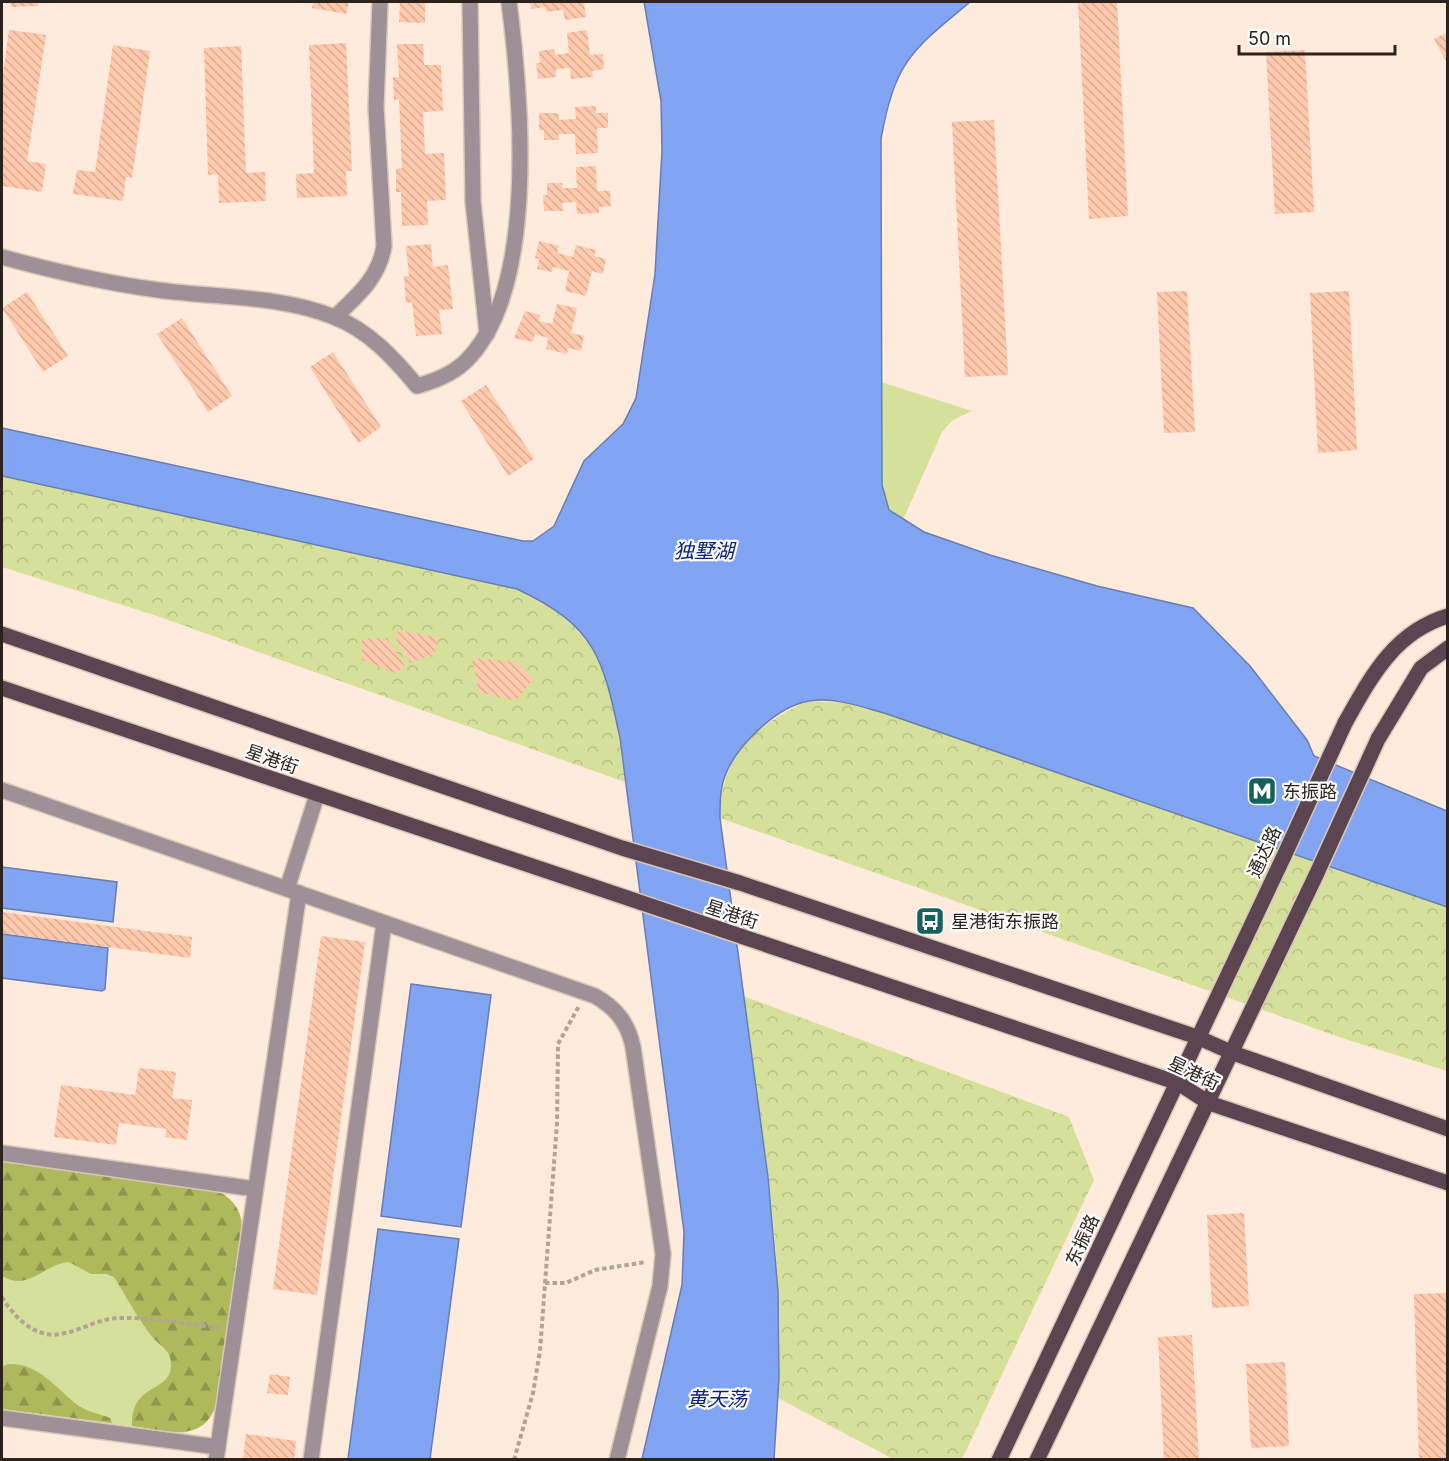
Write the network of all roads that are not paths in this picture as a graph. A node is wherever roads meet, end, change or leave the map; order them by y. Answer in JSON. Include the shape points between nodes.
{"nodes":[{"id":1,"x":380,"y":2,"type":"edge"},
{"id":2,"x":470,"y":2,"type":"edge"},
{"id":3,"x":509,"y":2,"type":"edge"},
{"id":4,"x":2,"y":258,"type":"edge"},
{"id":5,"x":335,"y":317,"type":"junction"},
{"id":6,"x":487,"y":334,"type":"junction"},
{"id":7,"x":1448,"y":616,"type":"edge"},
{"id":8,"x":2,"y":634,"type":"edge"},
{"id":9,"x":1448,"y":648,"type":"edge"},
{"id":10,"x":2,"y":688,"type":"edge"},
{"id":11,"x":2,"y":790,"type":"edge"},
{"id":12,"x":317,"y":795,"type":"junction"},
{"id":13,"x":293,"y":891,"type":"junction"},
{"id":14,"x":384,"y":923,"type":"junction"},
{"id":15,"x":1197,"y":1037,"type":"junction"},
{"id":16,"x":1233,"y":1053,"type":"junction"},
{"id":17,"x":1178,"y":1083,"type":"junction"},
{"id":18,"x":1209,"y":1103,"type":"junction"},
{"id":19,"x":1448,"y":1129,"type":"edge"},
{"id":20,"x":2,"y":1153,"type":"edge"},
{"id":21,"x":1448,"y":1183,"type":"edge"},
{"id":22,"x":255,"y":1188,"type":"junction"},
{"id":23,"x":2,"y":1418,"type":"edge"},
{"id":24,"x":217,"y":1453,"type":"edge"},
{"id":25,"x":311,"y":1460,"type":"edge"},
{"id":26,"x":617,"y":1460,"type":"edge"},
{"id":27,"x":999,"y":1460,"type":"edge"},
{"id":28,"x":1037,"y":1460,"type":"edge"}],
"edges":[{"from":1,"to":5,"type":"street","via":[[376,117],[384,246],[371,281]]},
{"from":2,"to":6,"type":"street","via":[[473,202]]},
{"from":3,"to":6,"type":"street","via":[[518,107],[517,208],[509,278]]},
{"from":4,"to":5,"type":"street","via":[[86,278],[283,303]]},
{"from":5,"to":6,"type":"street","via":[[380,345],[417,387],[450,374],[465,363]]},
{"from":7,"to":15,"type":"main road","name":"通达路","bridge":true,"via":[[1425,625],[1394,647],[1377,668],[1346,723]]},
{"from":8,"to":15,"type":"main road","name":"星港街","via":[[622,848],[740,883]]},
{"from":9,"to":16,"type":"main road","bridge":true,"via":[[1421,668],[1378,739]]},
{"from":10,"to":12,"type":"main road","name":"星港街"},
{"from":11,"to":13,"type":"street"},
{"from":12,"to":13,"type":"street"},
{"from":12,"to":17,"type":"main road","name":"星港街"},
{"from":13,"to":14,"type":"street"},
{"from":13,"to":22,"type":"street"},
{"from":14,"to":25,"type":"street"},
{"from":14,"to":26,"type":"street","via":[[587,993],[618,1012],[631,1035],[663,1260]]},
{"from":15,"to":16,"type":"main road","name":"星港街"},
{"from":15,"to":17,"type":"main road","name":"东振路"},
{"from":16,"to":18,"type":"main road"},
{"from":16,"to":19,"type":"main road","name":"星港街"},
{"from":17,"to":18,"type":"main road","name":"星港街"},
{"from":17,"to":27,"type":"main road","name":"东振路"},
{"from":18,"to":21,"type":"main road","name":"星港街"},
{"from":18,"to":28,"type":"main road"},
{"from":20,"to":22,"type":"street"},
{"from":22,"to":24,"type":"street"},
{"from":23,"to":24,"type":"street"}]}
